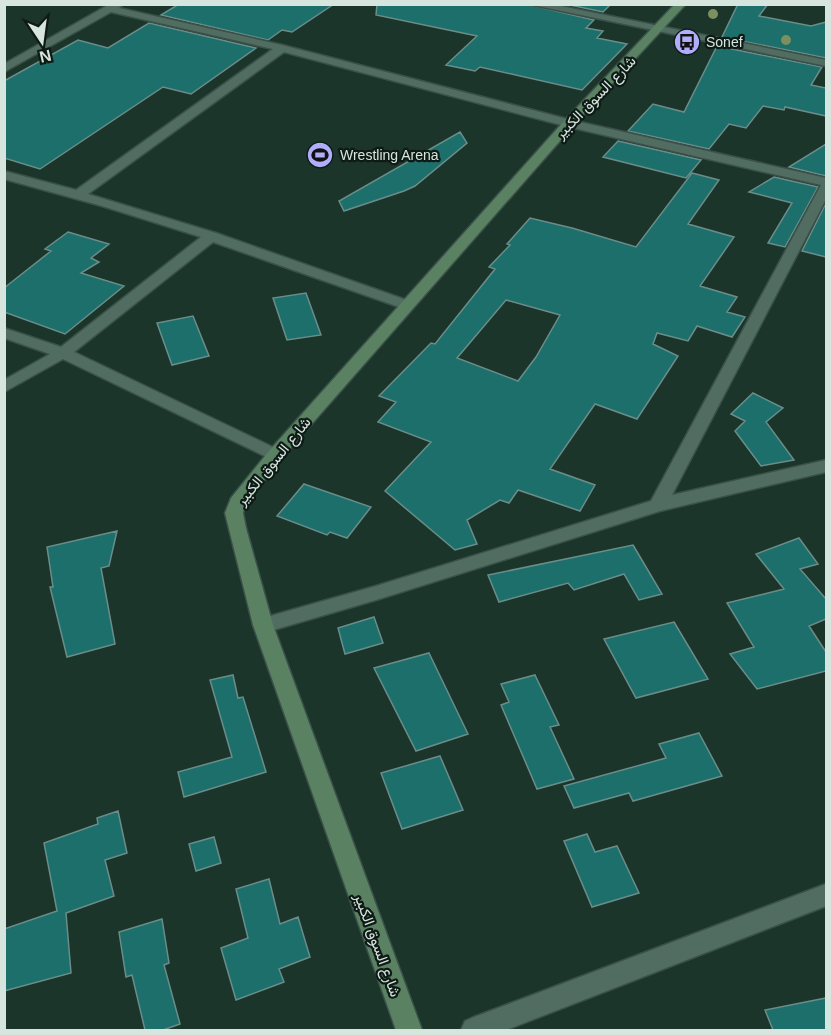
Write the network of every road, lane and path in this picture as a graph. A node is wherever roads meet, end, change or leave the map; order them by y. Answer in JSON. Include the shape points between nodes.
{"nodes":[{"id":1,"x":533,"y":4,"type":"edge"},
{"id":2,"x":681,"y":4,"type":"edge"},
{"id":3,"x":114,"y":7,"type":"edge"},
{"id":4,"x":659,"y":30,"type":"junction"},
{"id":5,"x":282,"y":48,"type":"junction"},
{"id":6,"x":826,"y":63,"type":"edge"},
{"id":7,"x":4,"y":69,"type":"edge"},
{"id":8,"x":569,"y":123,"type":"junction"},
{"id":9,"x":4,"y":175,"type":"edge"},
{"id":10,"x":826,"y":184,"type":"edge"},
{"id":11,"x":80,"y":193,"type":"junction"},
{"id":12,"x":211,"y":236,"type":"junction"},
{"id":13,"x":407,"y":306,"type":"junction"},
{"id":14,"x":4,"y":333,"type":"edge"},
{"id":15,"x":63,"y":353,"type":"junction"},
{"id":16,"x":4,"y":387,"type":"edge"},
{"id":17,"x":275,"y":455,"type":"junction"},
{"id":18,"x":826,"y":466,"type":"edge"},
{"id":19,"x":658,"y":506,"type":"junction"},
{"id":20,"x":263,"y":625,"type":"junction"},
{"id":21,"x":826,"y":895,"type":"edge"},
{"id":22,"x":409,"y":1030,"type":"edge"},
{"id":23,"x":474,"y":1030,"type":"edge"}],
"edges":[{"from":1,"to":4,"type":"street"},
{"from":2,"to":4,"type":"street","name":"شارع السوق الكبير"},
{"from":3,"to":5,"type":"street"},
{"from":3,"to":7,"type":"street"},
{"from":4,"to":6,"type":"street"},
{"from":4,"to":8,"type":"street","name":"شارع السوق الكبير"},
{"from":5,"to":8,"type":"street"},
{"from":5,"to":11,"type":"street"},
{"from":8,"to":10,"type":"street"},
{"from":8,"to":13,"type":"street","name":"شارع السوق الكبير"},
{"from":9,"to":11,"type":"street"},
{"from":10,"to":19,"type":"street"},
{"from":11,"to":12,"type":"street"},
{"from":12,"to":13,"type":"street"},
{"from":12,"to":15,"type":"street"},
{"from":13,"to":17,"type":"street","name":"شارع السوق الكبير"},
{"from":14,"to":15,"type":"street"},
{"from":15,"to":16,"type":"street"},
{"from":15,"to":17,"type":"street"},
{"from":17,"to":20,"type":"street","name":"شارع السوق الكبير","via":[[237,502],[234,513]]},
{"from":18,"to":19,"type":"street"},
{"from":19,"to":20,"type":"street"},
{"from":20,"to":22,"type":"street","name":"شارع السوق الكبير"},
{"from":21,"to":23,"type":"street"}]}
